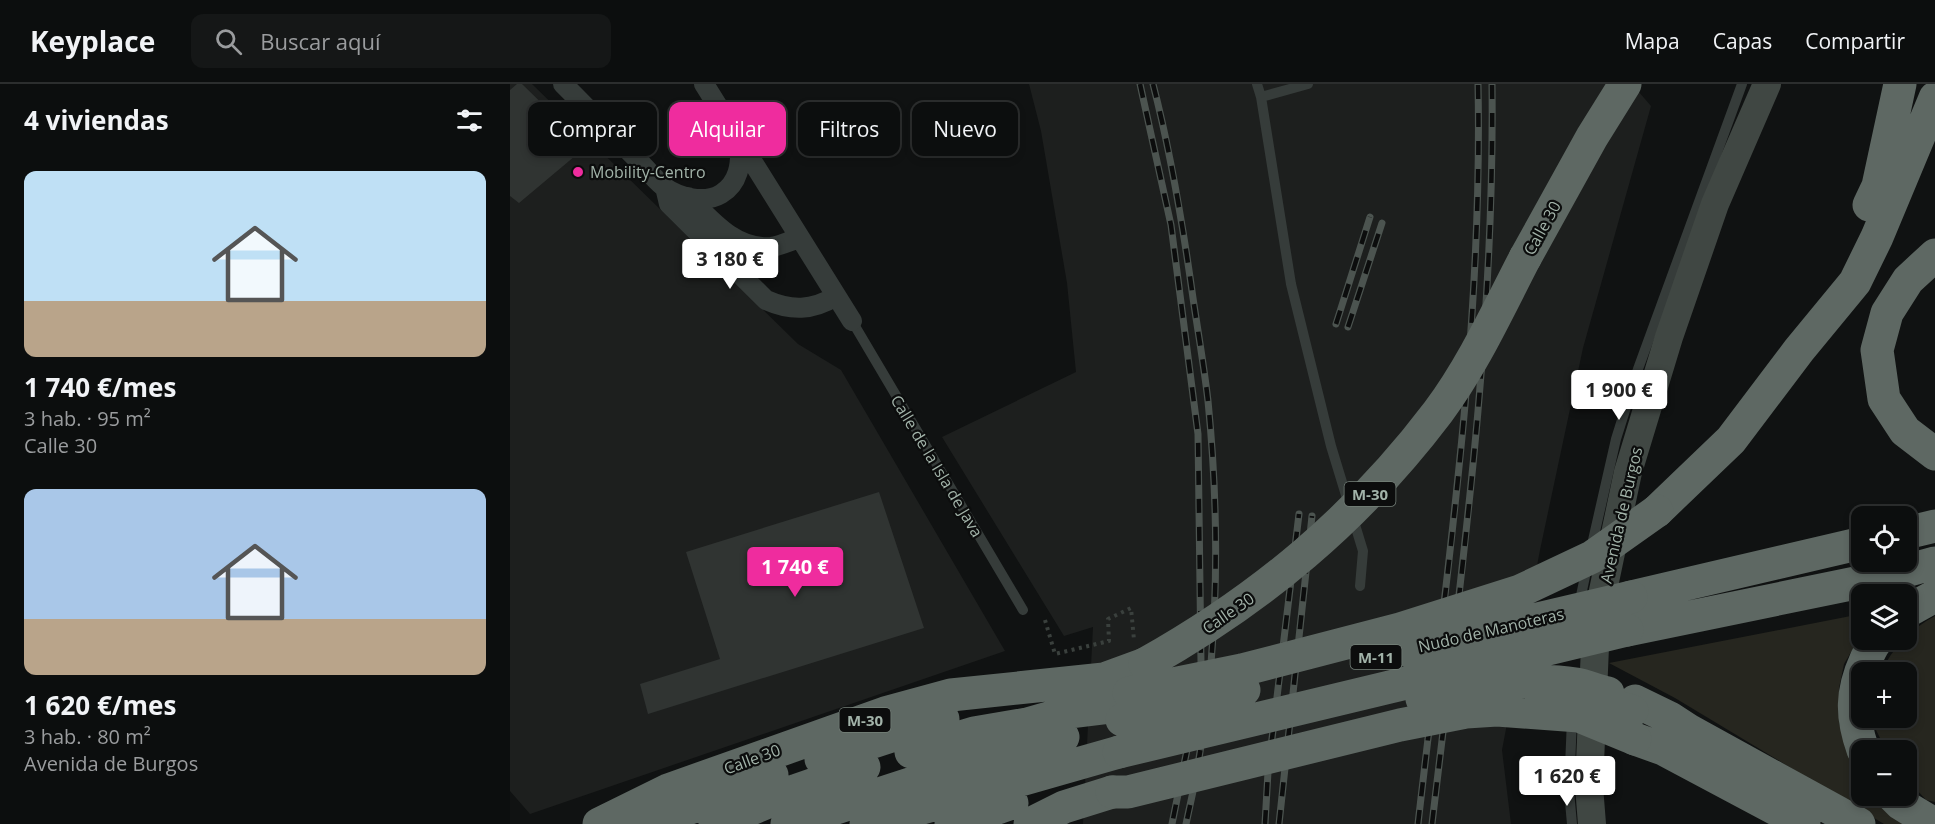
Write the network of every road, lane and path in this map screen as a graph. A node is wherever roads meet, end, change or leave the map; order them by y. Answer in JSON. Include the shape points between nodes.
{"nodes":[{"id":1,"x":563,"y":84,"type":"edge"},
{"id":2,"x":704,"y":84,"type":"edge"},
{"id":3,"x":1257,"y":84,"type":"edge"},
{"id":4,"x":1308,"y":84,"type":"edge"},
{"id":5,"x":1625,"y":84,"type":"edge"},
{"id":6,"x":1742,"y":84,"type":"edge"},
{"id":7,"x":1767,"y":84,"type":"edge"},
{"id":8,"x":1900,"y":84,"type":"edge"},
{"id":9,"x":1261,"y":97,"type":"junction"},
{"id":10,"x":1935,"y":98,"type":"edge"},
{"id":11,"x":715,"y":102,"type":"edge"},
{"id":12,"x":741,"y":156,"type":"edge"},
{"id":13,"x":747,"y":156,"type":"edge"},
{"id":14,"x":665,"y":187,"type":"junction"},
{"id":15,"x":688,"y":197,"type":"junction"},
{"id":16,"x":799,"y":238,"type":"junction"},
{"id":17,"x":1935,"y":255,"type":"edge"},
{"id":18,"x":836,"y":296,"type":"junction"},
{"id":19,"x":852,"y":321,"type":"joint"},
{"id":20,"x":1810,"y":338,"type":"junction"},
{"id":21,"x":1935,"y":454,"type":"edge"},
{"id":22,"x":1935,"y":526,"type":"edge"},
{"id":23,"x":1917,"y":530,"type":"edge"},
{"id":24,"x":1851,"y":546,"type":"edge"},
{"id":25,"x":1935,"y":563,"type":"edge"},
{"id":26,"x":1360,"y":586,"type":"dead end"},
{"id":27,"x":1935,"y":596,"type":"edge"},
{"id":28,"x":1917,"y":606,"type":"edge"},
{"id":29,"x":1023,"y":610,"type":"dead end"},
{"id":30,"x":1045,"y":620,"type":"dead end"},
{"id":31,"x":1872,"y":650,"type":"edge"},
{"id":32,"x":1139,"y":655,"type":"junction"},
{"id":33,"x":1575,"y":656,"type":"dead end"},
{"id":34,"x":1510,"y":658,"type":"junction"},
{"id":35,"x":1574,"y":677,"type":"dead end"},
{"id":36,"x":1634,"y":717,"type":"junction"},
{"id":37,"x":1860,"y":740,"type":"edge"},
{"id":38,"x":1115,"y":745,"type":"junction"},
{"id":39,"x":1906,"y":806,"type":"edge"},
{"id":40,"x":599,"y":824,"type":"edge"},
{"id":41,"x":650,"y":824,"type":"edge"},
{"id":42,"x":715,"y":824,"type":"edge"},
{"id":43,"x":787,"y":824,"type":"edge"},
{"id":44,"x":866,"y":824,"type":"edge"},
{"id":45,"x":951,"y":824,"type":"edge"},
{"id":46,"x":1030,"y":824,"type":"edge"},
{"id":47,"x":1572,"y":824,"type":"edge"},
{"id":48,"x":1592,"y":824,"type":"edge"},
{"id":49,"x":1804,"y":824,"type":"edge"},
{"id":50,"x":1860,"y":824,"type":"edge"},
{"id":51,"x":1934,"y":824,"type":"edge"}],
"edges":[{"from":1,"to":14,"type":"street"},
{"from":2,"to":11,"type":"street"},
{"from":3,"to":9,"type":"lane"},
{"from":4,"to":9,"type":"lane"},
{"from":5,"to":32,"type":"highway","name":"Calle 30","number":"M-30","bridge":true,"via":[[1592,137],[1483,340],[1439,410],[1359,506],[1254,596],[1194,637]]},
{"from":6,"to":33,"type":"lane","via":[[1659,307],[1616,439],[1577,616]]},
{"from":7,"to":48,"type":"street","name":"Avenida de Burgos","via":[[1715,204],[1628,472],[1596,624],[1589,786]]},
{"from":8,"to":20,"type":"highway","via":[[1878,186]]},
{"from":9,"to":26,"type":"lane","via":[[1291,284],[1331,446],[1363,550]]},
{"from":10,"to":20,"type":"highway","via":[[1855,282]]},
{"from":12,"to":15,"type":"street","via":[[731,187],[706,200]]},
{"from":13,"to":16,"type":"street"},
{"from":14,"to":15,"type":"street"},
{"from":14,"to":18,"type":"street","via":[[669,204],[766,300],[801,309]]},
{"from":15,"to":16,"type":"street","via":[[741,243],[774,247]]},
{"from":16,"to":18,"type":"street"},
{"from":17,"to":21,"type":"highway","via":[[1908,280],[1887,313],[1877,350],[1884,399],[1905,431]]},
{"from":18,"to":19,"type":"street"},
{"from":19,"to":29,"type":"lane","name":"Calle de la Isla de Java"},
{"from":20,"to":38,"type":"highway","bridge":true,"via":[[1731,440],[1657,511],[1592,557],[1520,591],[1410,626],[1242,670]]},
{"from":22,"to":23,"type":"highway"},
{"from":24,"to":38,"type":"highway","name":"Nudo de Manoteras","number":"M-11","bridge":true,"via":[[1386,654]]},
{"from":25,"to":34,"type":"highway","name":"Nudo de Manoteras","bridge":true},
{"from":27,"to":28,"type":"highway"},
{"from":30,"to":32,"type":"path","via":[[1055,654],[1109,641],[1108,619],[1131,608]]},
{"from":31,"to":37,"type":"highway","via":[[1858,677],[1854,695]]},
{"from":32,"to":40,"type":"highway","name":"Calle 30","number":"M-30","via":[[1104,679],[951,695],[885,713],[668,790]]},
{"from":34,"to":38,"type":"highway","bridge":true},
{"from":34,"to":38,"type":"highway","bridge":true,"via":[[1473,674]]},
{"from":35,"to":47,"type":"lane","via":[[1569,791]]},
{"from":36,"to":38,"type":"highway","bridge":true,"via":[[1588,698],[1552,693],[1474,697],[1130,783]]},
{"from":36,"to":38,"type":"highway","bridge":true,"via":[[1497,710],[1439,716],[1128,792]]},
{"from":36,"to":49,"type":"highway","via":[[1663,749]]},
{"from":36,"to":50,"type":"highway","via":[[1679,724]]},
{"from":38,"to":41,"type":"highway","via":[[956,715],[777,773]]},
{"from":38,"to":42,"type":"highway","via":[[1070,712],[914,751],[797,790]]},
{"from":38,"to":43,"type":"highway","via":[[1005,753]]},
{"from":38,"to":44,"type":"highway"},
{"from":38,"to":45,"type":"highway"},
{"from":38,"to":46,"type":"highway","via":[[1064,807]]},
{"from":39,"to":51,"type":"highway"}]}
